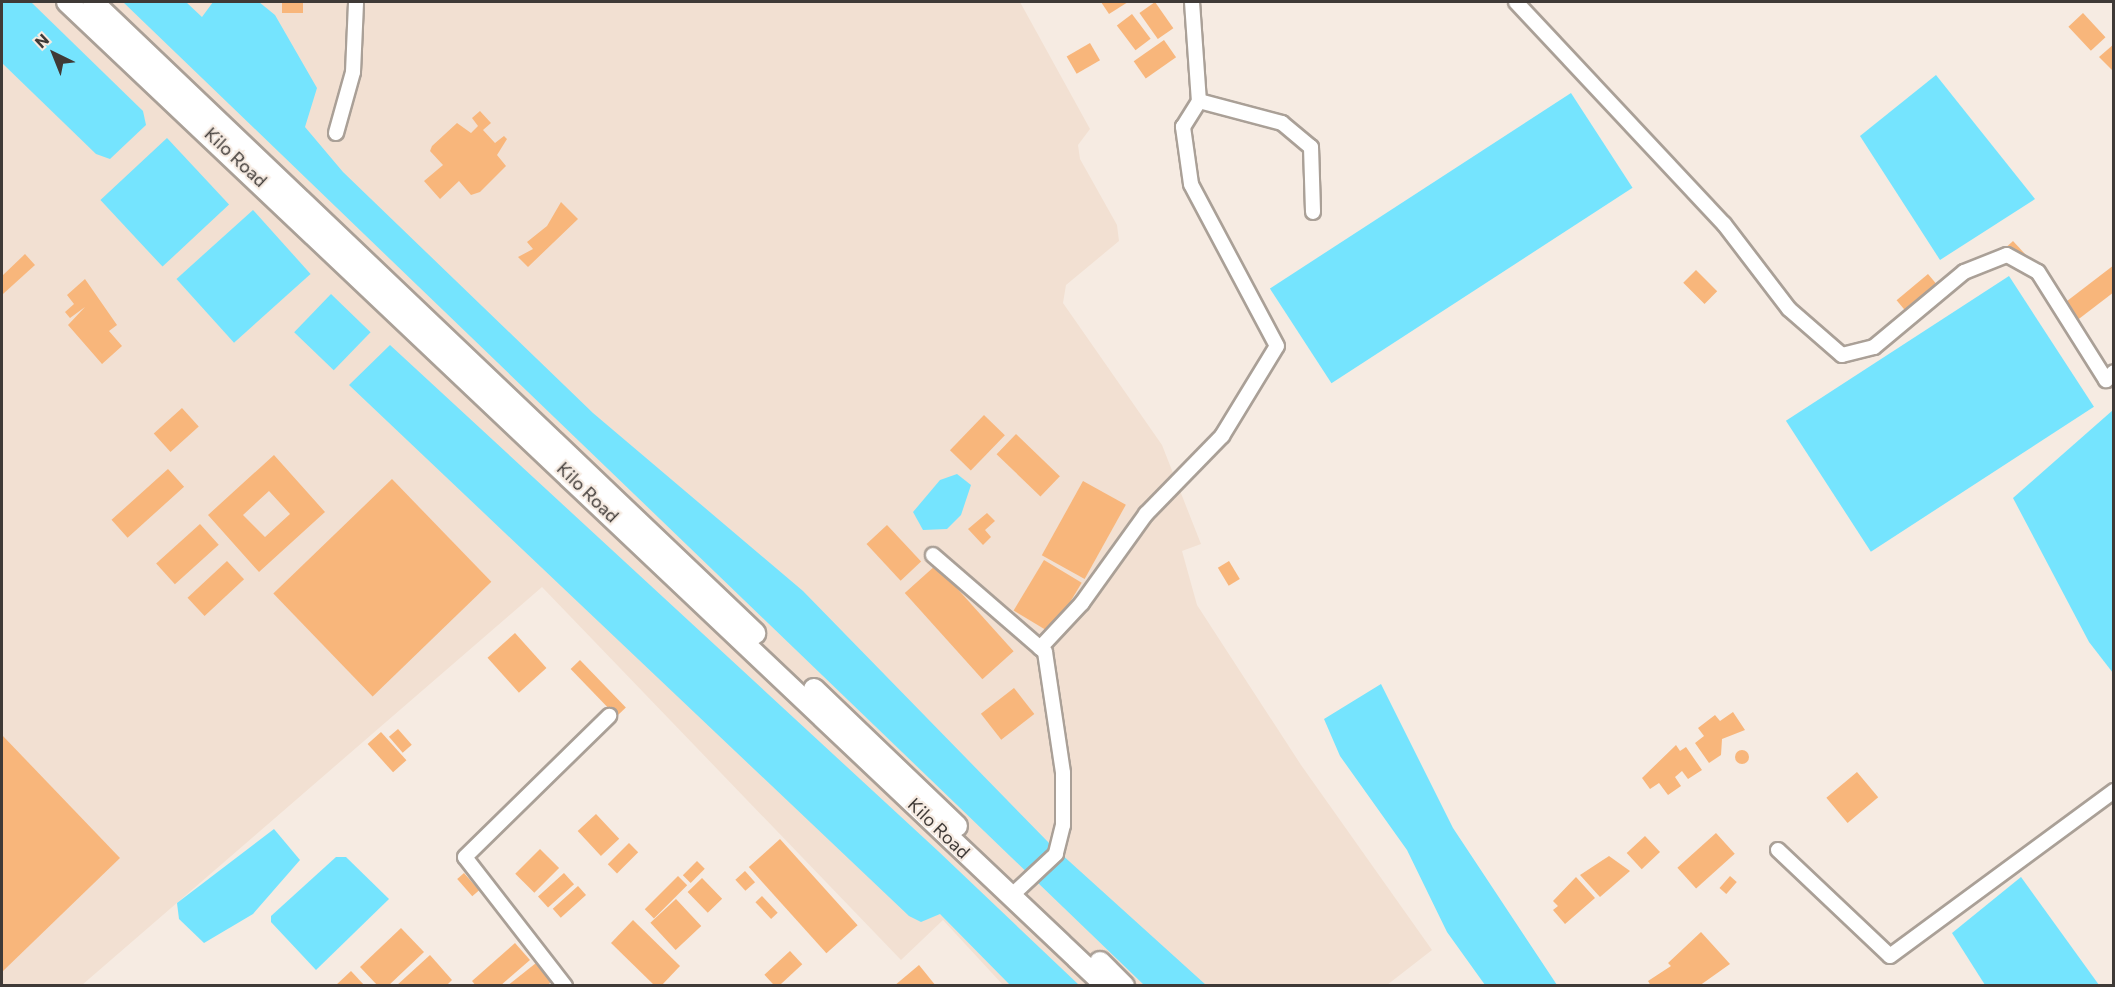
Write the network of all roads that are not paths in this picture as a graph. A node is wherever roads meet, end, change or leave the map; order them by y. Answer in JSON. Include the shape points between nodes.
{"nodes":[{"id":1,"x":68,"y":2,"type":"edge"},
{"id":2,"x":93,"y":2,"type":"edge"},
{"id":3,"x":356,"y":2,"type":"edge"},
{"id":4,"x":1192,"y":2,"type":"edge"},
{"id":5,"x":1515,"y":2,"type":"edge"},
{"id":6,"x":1198,"y":101,"type":"junction"},
{"id":7,"x":336,"y":134,"type":"dead end"},
{"id":8,"x":1313,"y":212,"type":"dead end"},
{"id":9,"x":2114,"y":372,"type":"edge"},
{"id":10,"x":933,"y":555,"type":"dead end"},
{"id":11,"x":1040,"y":648,"type":"junction"},
{"id":12,"x":609,"y":716,"type":"dead end"},
{"id":13,"x":2114,"y":791,"type":"edge"},
{"id":14,"x":1778,"y":850,"type":"dead end"},
{"id":15,"x":1016,"y":892,"type":"junction"},
{"id":16,"x":565,"y":986,"type":"edge"},
{"id":17,"x":1106,"y":986,"type":"edge"},
{"id":18,"x":1124,"y":986,"type":"edge"}],
"edges":[{"from":1,"to":15,"type":"street","name":"Kilo Road"},
{"from":2,"to":15,"type":"street","name":"Kilo Road"},
{"from":3,"to":7,"type":"street","via":[[352,72]]},
{"from":4,"to":6,"type":"street"},
{"from":5,"to":9,"type":"street","via":[[1724,224],[1789,309],[1842,355],[1874,346],[1964,272],[2007,255],[2038,272],[2106,380]]},
{"from":6,"to":8,"type":"street","via":[[1282,123],[1311,147]]},
{"from":6,"to":11,"type":"street","via":[[1183,127],[1191,184],[1277,346],[1222,436],[1146,514],[1082,603]]},
{"from":10,"to":11,"type":"street"},
{"from":11,"to":15,"type":"street","via":[[1061,756],[1064,817],[1056,854]]},
{"from":12,"to":16,"type":"street","via":[[465,857]]},
{"from":13,"to":14,"type":"street","via":[[1890,956]]},
{"from":15,"to":17,"type":"street","name":"Kilo Road"},
{"from":15,"to":18,"type":"street","name":"Kilo Road"}]}
